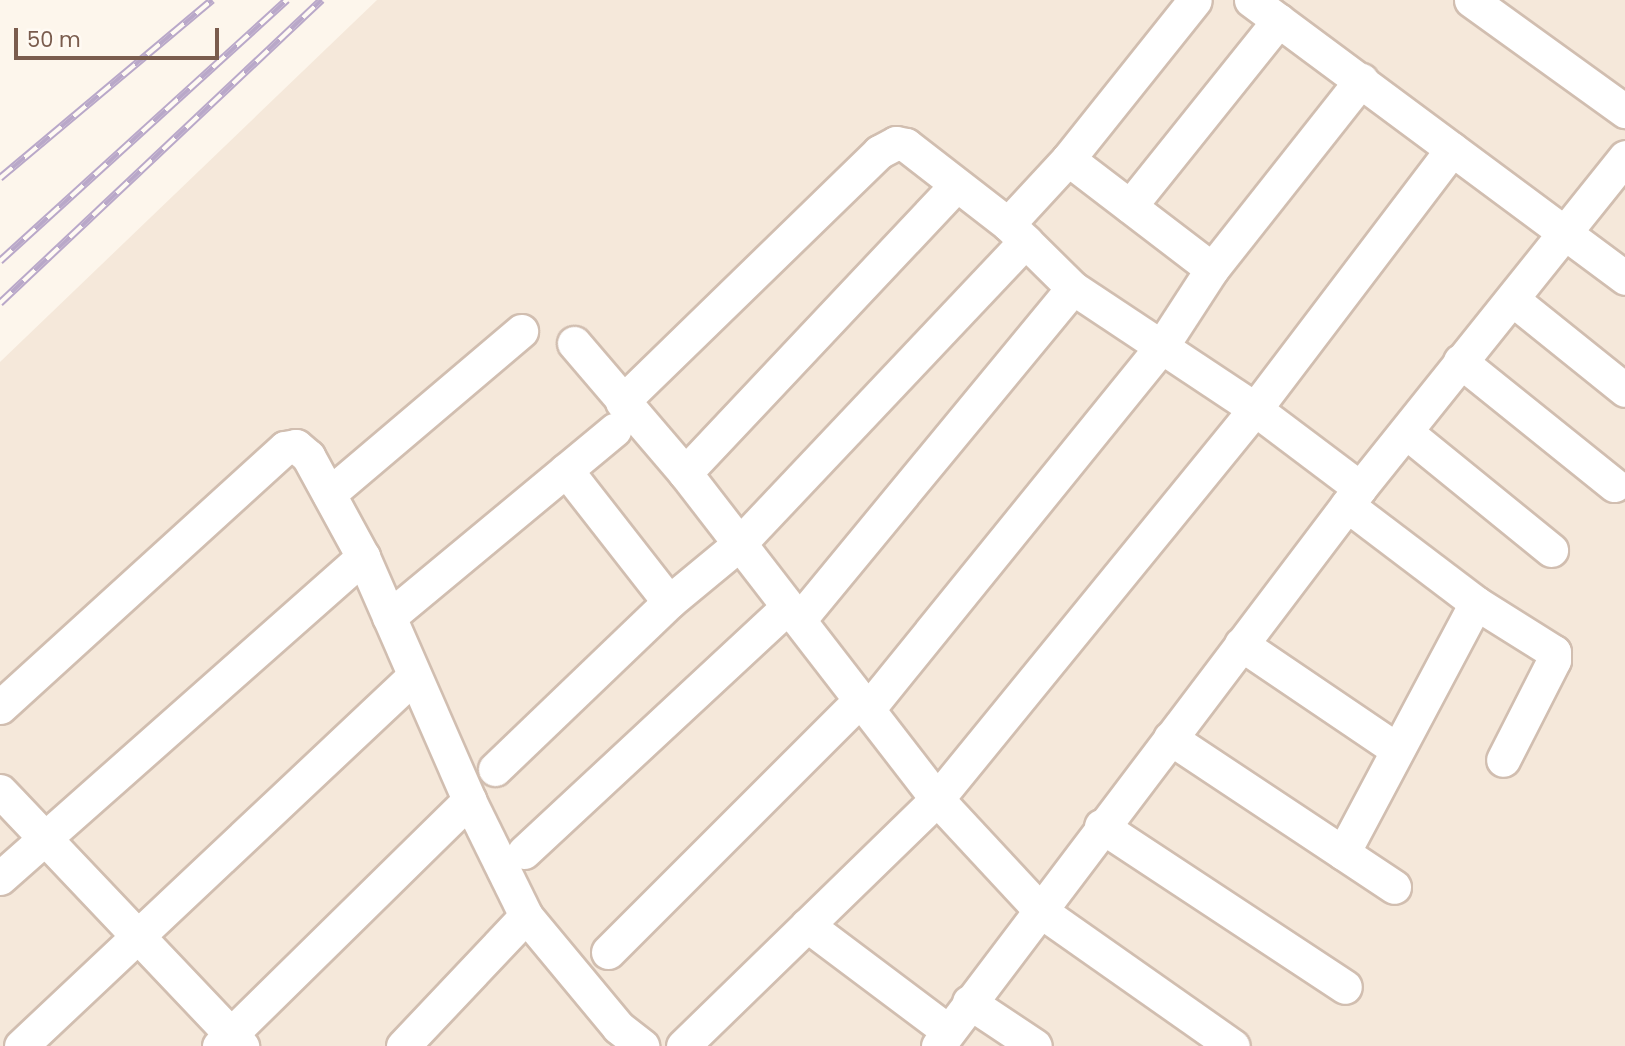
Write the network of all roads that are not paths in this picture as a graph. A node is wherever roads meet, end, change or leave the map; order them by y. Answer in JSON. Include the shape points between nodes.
{"nodes":[{"id":1,"x":1195,"y":0,"type":"edge"},
{"id":2,"x":1251,"y":0,"type":"edge"},
{"id":3,"x":1472,"y":0,"type":"edge"},
{"id":4,"x":1279,"y":20,"type":"junction"},
{"id":5,"x":1361,"y":80,"type":"junction"},
{"id":6,"x":1625,"y":111,"type":"edge"},
{"id":7,"x":1452,"y":149,"type":"junction"},
{"id":8,"x":1625,"y":157,"type":"edge"},
{"id":9,"x":1068,"y":159,"type":"junction"},
{"id":10,"x":956,"y":185,"type":"junction"},
{"id":11,"x":1129,"y":206,"type":"junction"},
{"id":12,"x":1566,"y":231,"type":"junction"},
{"id":13,"x":1017,"y":233,"type":"junction"},
{"id":14,"x":1212,"y":269,"type":"junction"},
{"id":15,"x":1625,"y":278,"type":"edge"},
{"id":16,"x":1073,"y":288,"type":"junction"},
{"id":17,"x":1512,"y":299,"type":"junction"},
{"id":18,"x":521,"y":331,"type":"dead end"},
{"id":19,"x":574,"y":343,"type":"dead end"},
{"id":20,"x":1162,"y":346,"type":"junction"},
{"id":21,"x":1460,"y":362,"type":"junction"},
{"id":22,"x":1625,"y":390,"type":"edge"},
{"id":23,"x":1255,"y":409,"type":"junction"},
{"id":24,"x":618,"y":416,"type":"junction"},
{"id":25,"x":1406,"y":432,"type":"junction"},
{"id":26,"x":566,"y":470,"type":"junction"},
{"id":27,"x":685,"y":473,"type":"junction"},
{"id":28,"x":1614,"y":485,"type":"dead end"},
{"id":29,"x":329,"y":494,"type":"junction"},
{"id":30,"x":1354,"y":496,"type":"junction"},
{"id":31,"x":739,"y":544,"type":"junction"},
{"id":32,"x":1551,"y":550,"type":"dead end"},
{"id":33,"x":363,"y":557,"type":"junction"},
{"id":34,"x":668,"y":602,"type":"junction"},
{"id":35,"x":1476,"y":603,"type":"junction"},
{"id":36,"x":793,"y":614,"type":"junction"},
{"id":37,"x":389,"y":618,"type":"junction"},
{"id":38,"x":1241,"y":644,"type":"junction"},
{"id":39,"x":414,"y":676,"type":"junction"},
{"id":40,"x":864,"y":704,"type":"junction"},
{"id":41,"x":0,"y":707,"type":"edge"},
{"id":42,"x":1170,"y":738,"type":"junction"},
{"id":43,"x":1396,"y":749,"type":"junction"},
{"id":44,"x":1503,"y":760,"type":"dead end"},
{"id":45,"x":495,"y":769,"type":"dead end"},
{"id":46,"x":0,"y":791,"type":"edge"},
{"id":47,"x":937,"y":799,"type":"junction"},
{"id":48,"x":469,"y":800,"type":"junction"},
{"id":49,"x":1101,"y":826,"type":"junction"},
{"id":50,"x":41,"y":839,"type":"junction"},
{"id":51,"x":524,"y":852,"type":"dead end"},
{"id":52,"x":1343,"y":853,"type":"junction"},
{"id":53,"x":0,"y":878,"type":"edge"},
{"id":54,"x":1394,"y":887,"type":"dead end"},
{"id":55,"x":1042,"y":912,"type":"junction"},
{"id":56,"x":526,"y":916,"type":"junction"},
{"id":57,"x":807,"y":925,"type":"junction"},
{"id":58,"x":136,"y":936,"type":"junction"},
{"id":59,"x":608,"y":952,"type":"dead end"},
{"id":60,"x":1345,"y":988,"type":"dead end"},
{"id":61,"x":969,"y":1002,"type":"junction"},
{"id":62,"x":942,"y":1038,"type":"edge"},
{"id":63,"x":620,"y":1040,"type":"edge"},
{"id":64,"x":231,"y":1042,"type":"edge"},
{"id":65,"x":21,"y":1046,"type":"edge"},
{"id":66,"x":403,"y":1046,"type":"edge"},
{"id":67,"x":683,"y":1046,"type":"edge"},
{"id":68,"x":1035,"y":1046,"type":"edge"},
{"id":69,"x":1233,"y":1046,"type":"edge"}],
"edges":[{"from":1,"to":9,"type":"street"},
{"from":2,"to":4,"type":"street"},
{"from":3,"to":6,"type":"street"},
{"from":4,"to":5,"type":"street"},
{"from":4,"to":11,"type":"street"},
{"from":5,"to":7,"type":"street"},
{"from":5,"to":14,"type":"street"},
{"from":7,"to":12,"type":"street"},
{"from":7,"to":23,"type":"street"},
{"from":8,"to":12,"type":"street"},
{"from":9,"to":11,"type":"street"},
{"from":9,"to":13,"type":"street"},
{"from":10,"to":13,"type":"street"},
{"from":10,"to":24,"type":"street","via":[[906,145],[886,146]]},
{"from":10,"to":27,"type":"street"},
{"from":11,"to":14,"type":"street"},
{"from":12,"to":15,"type":"street"},
{"from":12,"to":17,"type":"street"},
{"from":13,"to":16,"type":"street"},
{"from":13,"to":31,"type":"street"},
{"from":14,"to":20,"type":"street"},
{"from":16,"to":20,"type":"street"},
{"from":16,"to":36,"type":"street"},
{"from":17,"to":21,"type":"street"},
{"from":17,"to":22,"type":"street"},
{"from":18,"to":29,"type":"street"},
{"from":19,"to":24,"type":"street"},
{"from":20,"to":23,"type":"street"},
{"from":20,"to":40,"type":"street"},
{"from":21,"to":25,"type":"street"},
{"from":21,"to":28,"type":"street"},
{"from":23,"to":30,"type":"street"},
{"from":23,"to":47,"type":"street"},
{"from":24,"to":26,"type":"street"},
{"from":24,"to":27,"type":"street"},
{"from":25,"to":30,"type":"street"},
{"from":25,"to":32,"type":"street"},
{"from":26,"to":34,"type":"street"},
{"from":26,"to":37,"type":"street"},
{"from":27,"to":31,"type":"street"},
{"from":29,"to":33,"type":"street"},
{"from":29,"to":41,"type":"street","via":[[308,456],[296,446],[285,448]]},
{"from":30,"to":35,"type":"street"},
{"from":30,"to":38,"type":"street"},
{"from":31,"to":34,"type":"street"},
{"from":31,"to":36,"type":"street"},
{"from":33,"to":37,"type":"street"},
{"from":33,"to":50,"type":"street"},
{"from":34,"to":45,"type":"street"},
{"from":35,"to":43,"type":"street"},
{"from":35,"to":44,"type":"street","via":[[1554,652]]},
{"from":36,"to":40,"type":"street"},
{"from":36,"to":51,"type":"street"},
{"from":37,"to":39,"type":"street"},
{"from":38,"to":42,"type":"street"},
{"from":38,"to":43,"type":"street"},
{"from":39,"to":48,"type":"street"},
{"from":39,"to":58,"type":"street"},
{"from":40,"to":47,"type":"street"},
{"from":40,"to":59,"type":"street"},
{"from":42,"to":49,"type":"street"},
{"from":42,"to":52,"type":"street"},
{"from":43,"to":52,"type":"street"},
{"from":46,"to":50,"type":"street"},
{"from":47,"to":55,"type":"street"},
{"from":47,"to":57,"type":"street"},
{"from":48,"to":56,"type":"street"},
{"from":48,"to":64,"type":"street"},
{"from":49,"to":55,"type":"street"},
{"from":49,"to":60,"type":"street"},
{"from":50,"to":53,"type":"street"},
{"from":50,"to":58,"type":"street"},
{"from":52,"to":54,"type":"street"},
{"from":55,"to":61,"type":"street"},
{"from":55,"to":69,"type":"street"},
{"from":56,"to":63,"type":"street"},
{"from":56,"to":66,"type":"street"},
{"from":57,"to":62,"type":"street"},
{"from":57,"to":67,"type":"street"},
{"from":58,"to":64,"type":"street"},
{"from":58,"to":65,"type":"street"},
{"from":61,"to":62,"type":"street"},
{"from":61,"to":68,"type":"street"}]}
